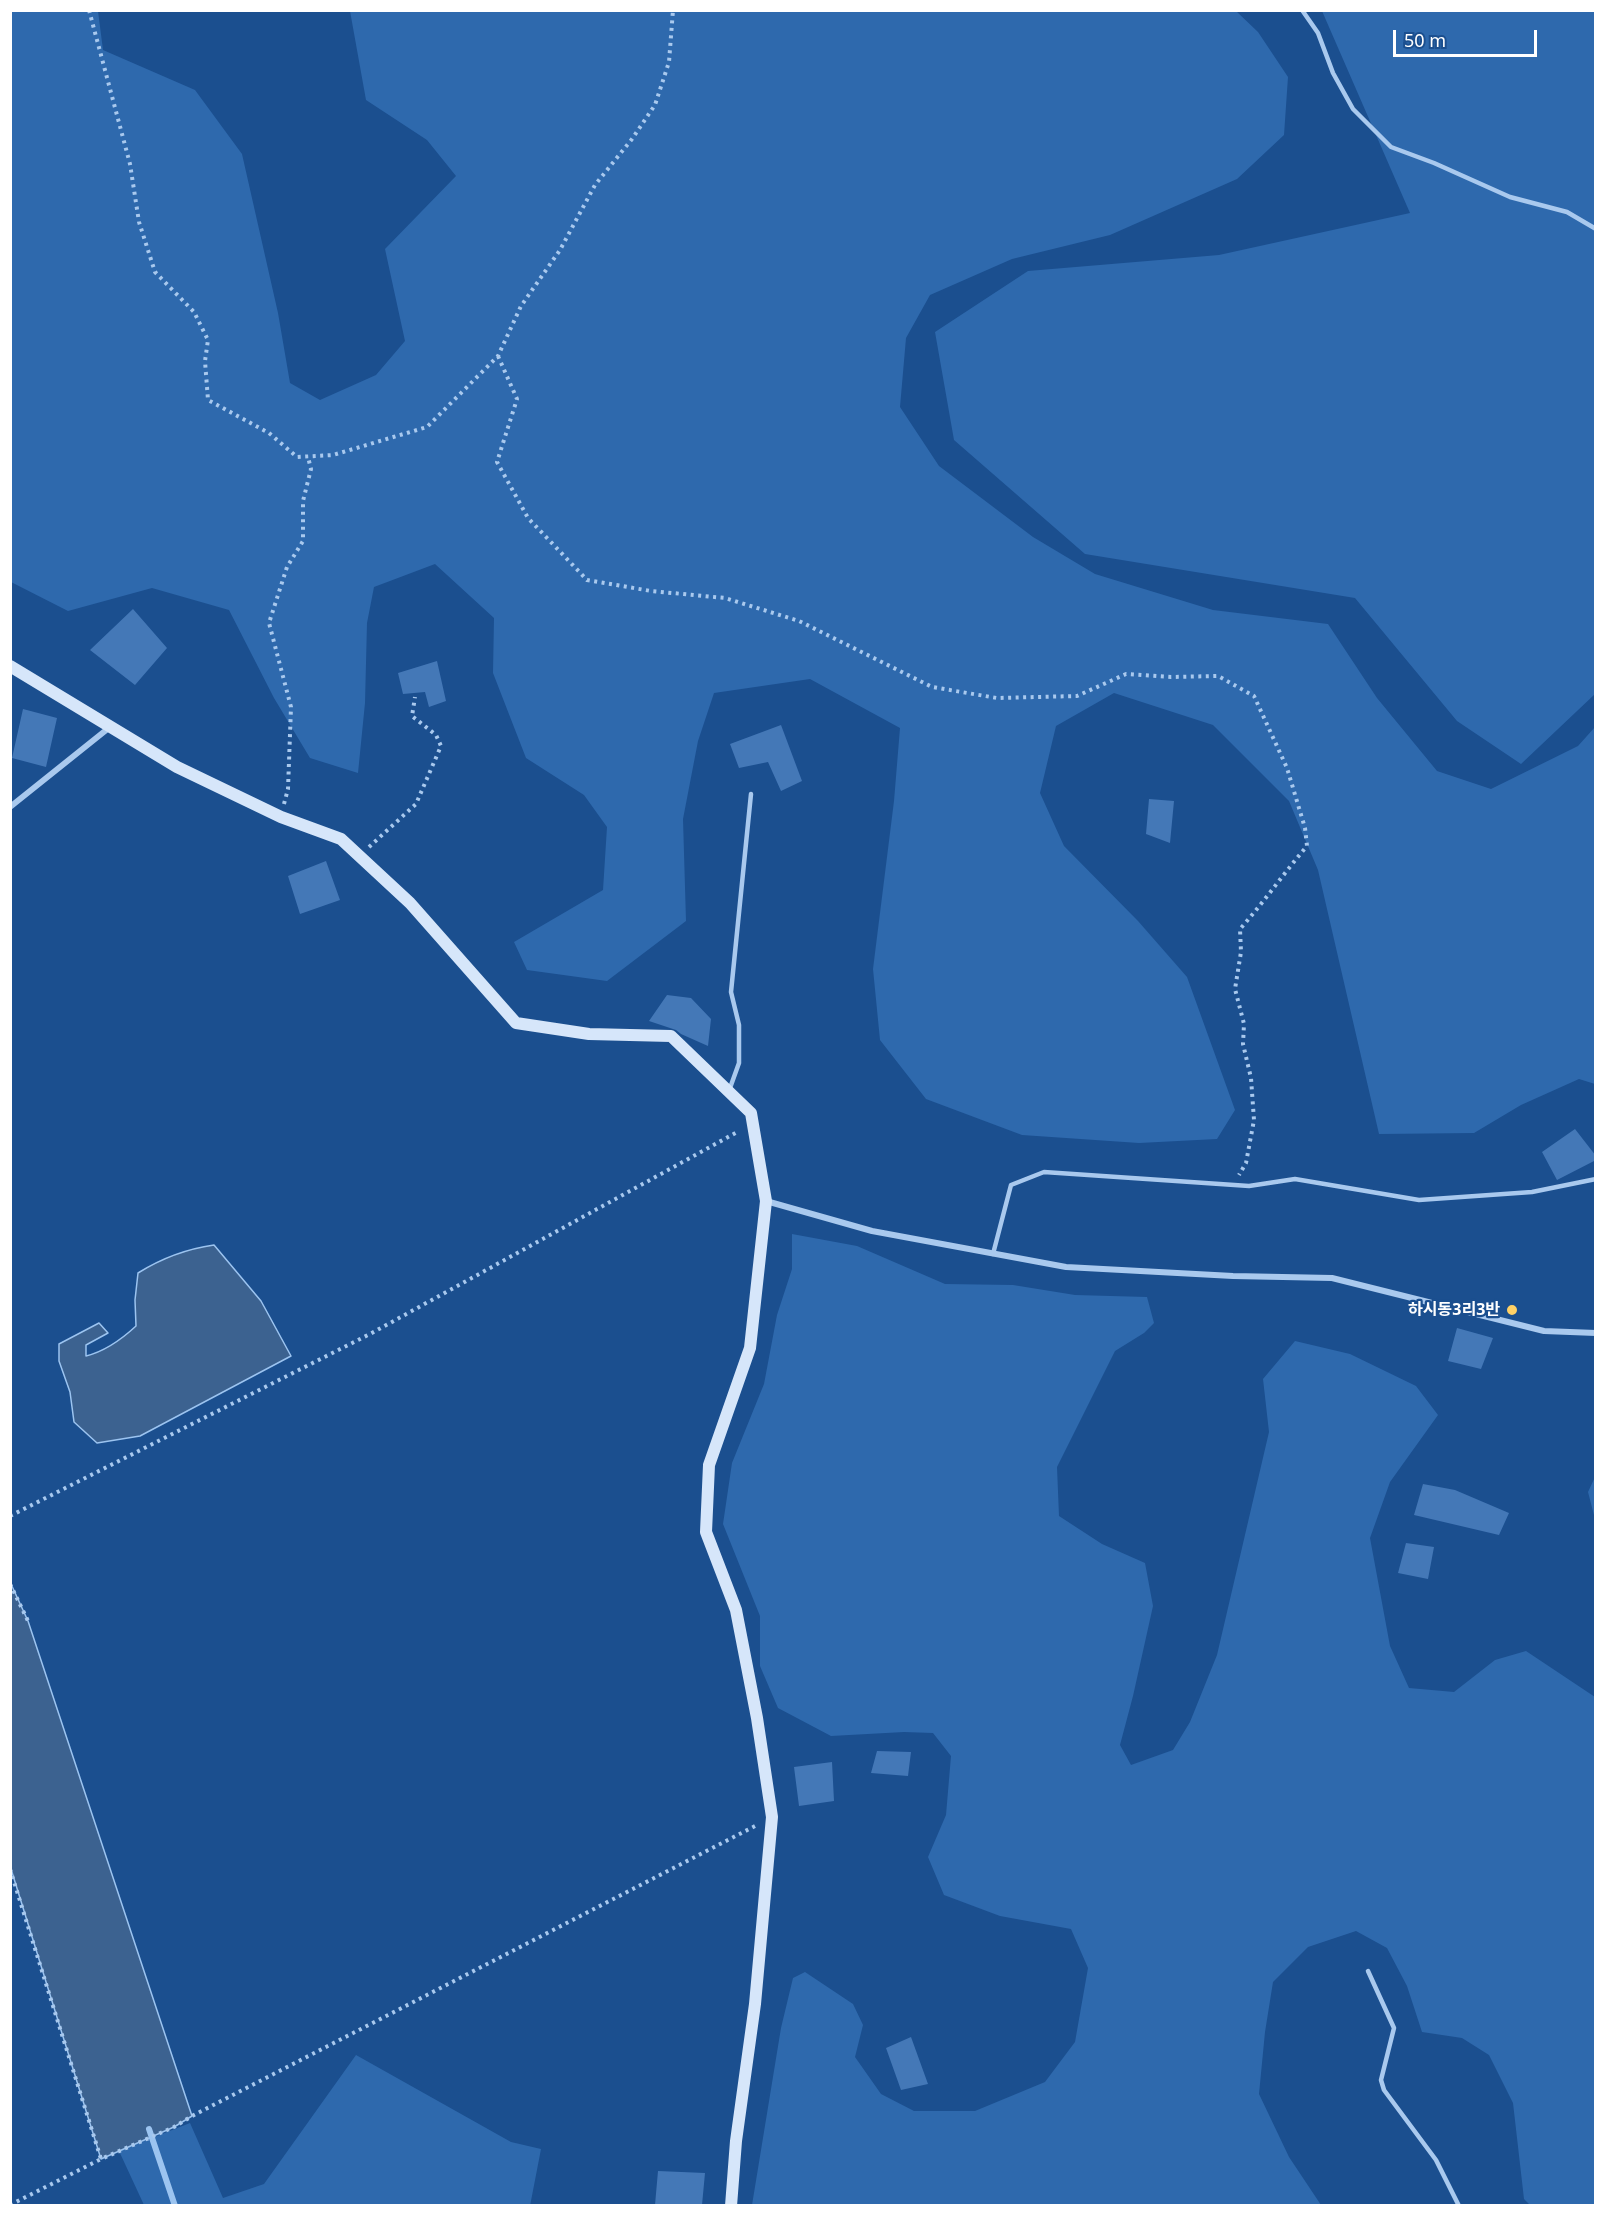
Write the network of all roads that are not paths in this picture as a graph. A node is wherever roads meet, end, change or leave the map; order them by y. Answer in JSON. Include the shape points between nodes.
{"nodes":[{"id":1,"x":1302,"y":10,"type":"edge"},
{"id":2,"x":1596,"y":229,"type":"edge"},
{"id":3,"x":10,"y":666,"type":"edge"},
{"id":4,"x":111,"y":726,"type":"junction"},
{"id":5,"x":751,"y":794,"type":"dead end"},
{"id":6,"x":10,"y":807,"type":"edge"},
{"id":7,"x":729,"y":1091,"type":"junction"},
{"id":8,"x":1596,"y":1179,"type":"edge"},
{"id":9,"x":766,"y":1201,"type":"junction"},
{"id":10,"x":993,"y":1254,"type":"junction"},
{"id":11,"x":1596,"y":1333,"type":"edge"},
{"id":12,"x":1368,"y":1971,"type":"dead end"},
{"id":13,"x":731,"y":2205,"type":"edge"},
{"id":14,"x":1459,"y":2205,"type":"edge"}],
"edges":[{"from":1,"to":2,"type":"lane","via":[[1318,33],[1333,73],[1353,109],[1392,147],[1510,197],[1567,212]]},
{"from":3,"to":4,"type":"street"},
{"from":4,"to":6,"type":"street"},
{"from":4,"to":7,"type":"street","via":[[177,767],[281,817],[341,839],[411,903],[516,1023],[589,1034],[671,1036]]},
{"from":5,"to":7,"type":"lane","via":[[731,992],[739,1025],[739,1063]]},
{"from":7,"to":9,"type":"street","via":[[751,1113]]},
{"from":8,"to":10,"type":"lane","via":[[1532,1192],[1419,1200],[1295,1179],[1248,1186],[1044,1172],[1011,1185]]},
{"from":9,"to":10,"type":"street","via":[[872,1231]]},
{"from":9,"to":13,"type":"street","via":[[750,1347],[709,1465],[706,1532],[736,1610],[772,1817]]},
{"from":10,"to":11,"type":"street","via":[[1066,1267],[1332,1278],[1544,1331]]},
{"from":12,"to":14,"type":"lane","via":[[1394,2028],[1381,2080],[1384,2090],[1436,2160]]}]}
